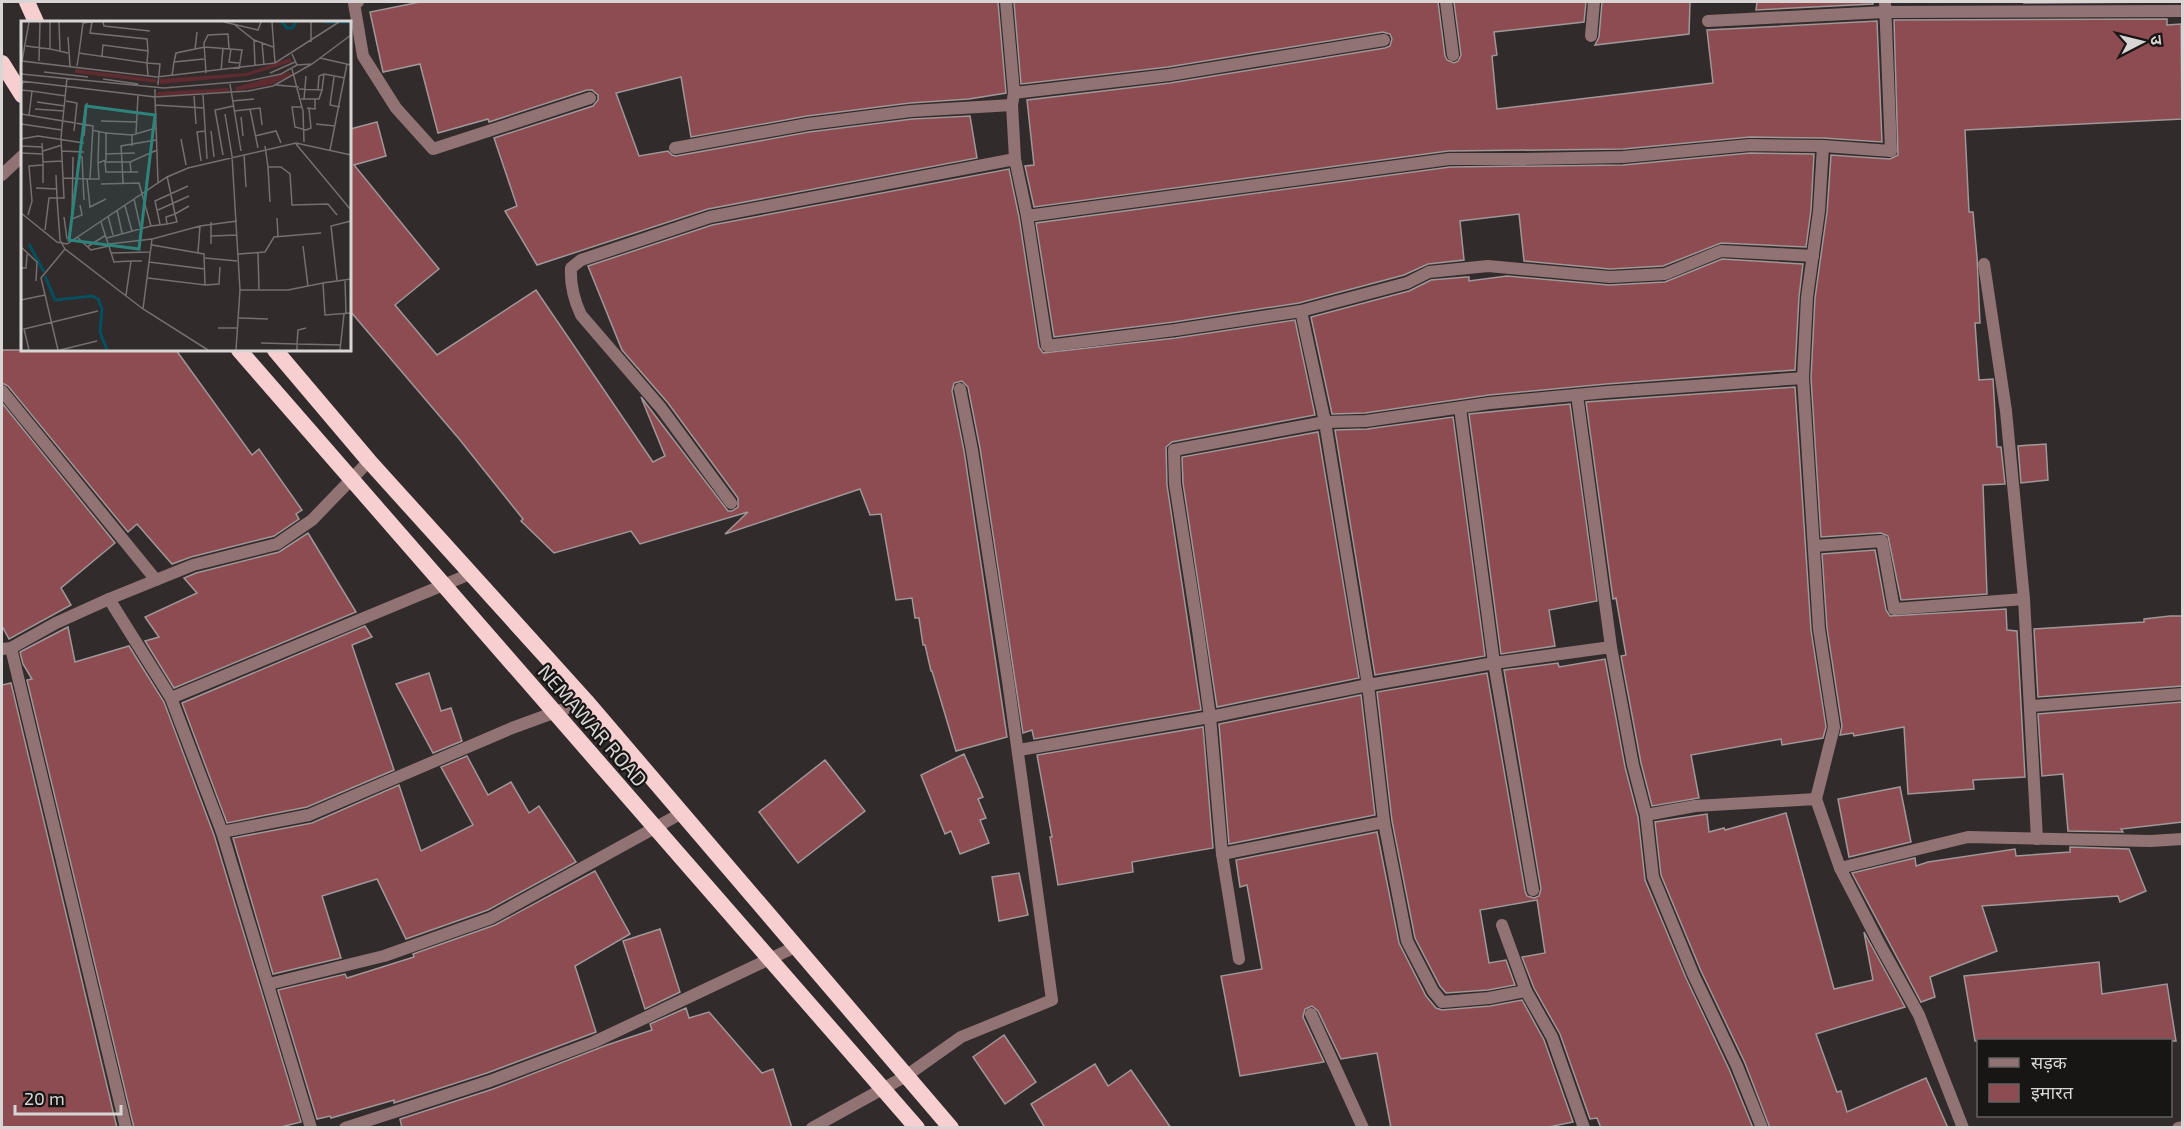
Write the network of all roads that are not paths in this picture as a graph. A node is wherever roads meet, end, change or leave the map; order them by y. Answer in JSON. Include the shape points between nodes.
{"nodes":[{"id":1,"x":27,"y":2,"type":"edge"},
{"id":2,"x":358,"y":2,"type":"edge"},
{"id":3,"x":1005,"y":2,"type":"edge"},
{"id":4,"x":1446,"y":2,"type":"edge"},
{"id":5,"x":1594,"y":2,"type":"edge"},
{"id":6,"x":1885,"y":7,"type":"edge"},
{"id":7,"x":2182,"y":11,"type":"edge"},
{"id":8,"x":36,"y":21,"type":"edge"},
{"id":9,"x":1708,"y":21,"type":"dead end"},
{"id":10,"x":1591,"y":36,"type":"dead end"},
{"id":11,"x":1384,"y":40,"type":"dead end"},
{"id":12,"x":1453,"y":55,"type":"dead end"},
{"id":13,"x":2,"y":63,"type":"edge"},
{"id":14,"x":21,"y":93,"type":"edge"},
{"id":15,"x":590,"y":98,"type":"dead end"},
{"id":16,"x":1013,"y":99,"type":"junction"},
{"id":17,"x":1823,"y":146,"type":"junction"},
{"id":18,"x":675,"y":148,"type":"dead end"},
{"id":19,"x":21,"y":157,"type":"edge"},
{"id":20,"x":1015,"y":159,"type":"junction"},
{"id":21,"x":2,"y":175,"type":"edge"},
{"id":22,"x":1027,"y":216,"type":"junction"},
{"id":23,"x":1813,"y":256,"type":"junction"},
{"id":24,"x":1984,"y":264,"type":"dead end"},
{"id":25,"x":1301,"y":311,"type":"junction"},
{"id":26,"x":240,"y":351,"type":"edge"},
{"id":27,"x":276,"y":351,"type":"edge"},
{"id":28,"x":1803,"y":378,"type":"junction"},
{"id":29,"x":960,"y":389,"type":"dead end"},
{"id":30,"x":2,"y":391,"type":"edge"},
{"id":31,"x":1577,"y":395,"type":"junction"},
{"id":32,"x":1460,"y":408,"type":"junction"},
{"id":33,"x":1325,"y":422,"type":"junction"},
{"id":34,"x":369,"y":461,"type":"junction"},
{"id":35,"x":352,"y":478,"type":"junction"},
{"id":36,"x":731,"y":503,"type":"dead end"},
{"id":37,"x":1814,"y":546,"type":"junction"},
{"id":38,"x":470,"y":574,"type":"junction"},
{"id":39,"x":156,"y":580,"type":"junction"},
{"id":40,"x":443,"y":586,"type":"junction"},
{"id":41,"x":109,"y":599,"type":"junction"},
{"id":42,"x":2024,"y":599,"type":"junction"},
{"id":43,"x":1611,"y":647,"type":"junction"},
{"id":44,"x":6,"y":648,"type":"edge"},
{"id":45,"x":1494,"y":663,"type":"junction"},
{"id":46,"x":1368,"y":685,"type":"junction"},
{"id":47,"x":2182,"y":694,"type":"edge"},
{"id":48,"x":171,"y":698,"type":"junction"},
{"id":49,"x":586,"y":701,"type":"junction"},
{"id":50,"x":2032,"y":706,"type":"junction"},
{"id":51,"x":555,"y":712,"type":"junction"},
{"id":52,"x":1210,"y":717,"type":"junction"},
{"id":53,"x":1018,"y":750,"type":"junction"},
{"id":54,"x":1816,"y":799,"type":"junction"},
{"id":55,"x":680,"y":814,"type":"junction"},
{"id":56,"x":1646,"y":815,"type":"junction"},
{"id":57,"x":1384,"y":822,"type":"junction"},
{"id":58,"x":654,"y":827,"type":"junction"},
{"id":59,"x":222,"y":832,"type":"junction"},
{"id":60,"x":2037,"y":839,"type":"junction"},
{"id":61,"x":2182,"y":839,"type":"edge"},
{"id":62,"x":1222,"y":854,"type":"junction"},
{"id":63,"x":1840,"y":868,"type":"junction"},
{"id":64,"x":1533,"y":890,"type":"dead end"},
{"id":65,"x":1502,"y":925,"type":"dead end"},
{"id":66,"x":795,"y":947,"type":"junction"},
{"id":67,"x":771,"y":958,"type":"junction"},
{"id":68,"x":1239,"y":959,"type":"dead end"},
{"id":69,"x":269,"y":984,"type":"junction"},
{"id":70,"x":1526,"y":991,"type":"junction"},
{"id":71,"x":1311,"y":1014,"type":"dead end"},
{"id":72,"x":906,"y":1076,"type":"junction"},
{"id":73,"x":882,"y":1089,"type":"junction"},
{"id":74,"x":126,"y":1128,"type":"edge"},
{"id":75,"x":311,"y":1128,"type":"edge"},
{"id":76,"x":345,"y":1128,"type":"edge"},
{"id":77,"x":812,"y":1128,"type":"edge"},
{"id":78,"x":916,"y":1128,"type":"edge"},
{"id":79,"x":951,"y":1128,"type":"edge"},
{"id":80,"x":1363,"y":1128,"type":"edge"},
{"id":81,"x":1584,"y":1128,"type":"edge"},
{"id":82,"x":1762,"y":1128,"type":"edge"},
{"id":83,"x":1963,"y":1128,"type":"edge"}],
"edges":[{"from":1,"to":8,"type":"highway"},
{"from":2,"to":15,"type":"street","via":[[354,3],[363,56],[396,108],[433,149]]},
{"from":3,"to":16,"type":"street"},
{"from":4,"to":12,"type":"street"},
{"from":5,"to":10,"type":"street"},
{"from":6,"to":7,"type":"street"},
{"from":6,"to":9,"type":"street"},
{"from":6,"to":17,"type":"street","via":[[1891,151]]},
{"from":11,"to":16,"type":"street"},
{"from":13,"to":14,"type":"highway"},
{"from":16,"to":18,"type":"street","via":[[808,124]]},
{"from":16,"to":20,"type":"street"},
{"from":17,"to":22,"type":"street","via":[[1750,145],[1623,157],[1449,159]]},
{"from":17,"to":23,"type":"street"},
{"from":19,"to":21,"type":"street"},
{"from":20,"to":22,"type":"street"},
{"from":20,"to":36,"type":"street","via":[[710,216],[581,260],[571,268],[573,297],[581,315],[661,408]]},
{"from":22,"to":25,"type":"street","via":[[1047,346]]},
{"from":23,"to":25,"type":"street","via":[[1721,251],[1665,274],[1610,277],[1488,266],[1429,272],[1407,283]]},
{"from":23,"to":28,"type":"street"},
{"from":24,"to":42,"type":"street","via":[[2006,411]]},
{"from":25,"to":33,"type":"street"},
{"from":26,"to":35,"type":"highway","name":"NEMAWAR ROAD"},
{"from":27,"to":34,"type":"highway","name":"NEMAWAR ROAD"},
{"from":28,"to":31,"type":"street"},
{"from":28,"to":37,"type":"street"},
{"from":29,"to":53,"type":"street"},
{"from":30,"to":39,"type":"street"},
{"from":31,"to":32,"type":"street"},
{"from":31,"to":43,"type":"street"},
{"from":32,"to":33,"type":"street","via":[[1366,421]]},
{"from":32,"to":45,"type":"street"},
{"from":33,"to":46,"type":"street"},
{"from":33,"to":52,"type":"street","via":[[1174,450],[1174,484]]},
{"from":34,"to":35,"type":"street"},
{"from":34,"to":38,"type":"highway","name":"NEMAWAR ROAD"},
{"from":35,"to":39,"type":"street","via":[[312,520],[278,544],[193,565]]},
{"from":35,"to":40,"type":"highway","name":"NEMAWAR ROAD"},
{"from":37,"to":42,"type":"street","via":[[1882,541],[1894,609]]},
{"from":37,"to":54,"type":"street","via":[[1819,629],[1834,727]]},
{"from":38,"to":40,"type":"street"},
{"from":38,"to":49,"type":"highway","name":"NEMAWAR ROAD"},
{"from":39,"to":41,"type":"street"},
{"from":40,"to":48,"type":"street"},
{"from":40,"to":51,"type":"highway","name":"NEMAWAR ROAD"},
{"from":41,"to":44,"type":"street"},
{"from":41,"to":48,"type":"street"},
{"from":42,"to":50,"type":"street"},
{"from":43,"to":45,"type":"street"},
{"from":43,"to":56,"type":"street"},
{"from":44,"to":74,"type":"street"},
{"from":45,"to":46,"type":"street"},
{"from":45,"to":64,"type":"street"},
{"from":46,"to":52,"type":"street"},
{"from":46,"to":57,"type":"street"},
{"from":47,"to":50,"type":"street"},
{"from":48,"to":59,"type":"street"},
{"from":49,"to":51,"type":"street"},
{"from":49,"to":55,"type":"highway","name":"NEMAWAR ROAD"},
{"from":50,"to":60,"type":"street"},
{"from":51,"to":58,"type":"highway","name":"NEMAWAR ROAD"},
{"from":51,"to":59,"type":"street","via":[[309,815]]},
{"from":52,"to":53,"type":"street"},
{"from":52,"to":62,"type":"street"},
{"from":53,"to":72,"type":"street","via":[[1052,1000],[961,1037]]},
{"from":54,"to":56,"type":"street","via":[[1695,806]]},
{"from":54,"to":63,"type":"street"},
{"from":55,"to":58,"type":"street"},
{"from":55,"to":66,"type":"highway","name":"NEMAWAR ROAD"},
{"from":56,"to":82,"type":"street","via":[[1653,878]]},
{"from":57,"to":62,"type":"street"},
{"from":57,"to":70,"type":"street","via":[[1407,941],[1442,1002]]},
{"from":58,"to":67,"type":"highway","name":"NEMAWAR ROAD"},
{"from":58,"to":69,"type":"street","via":[[491,918],[384,956]]},
{"from":59,"to":69,"type":"street"},
{"from":60,"to":61,"type":"street"},
{"from":60,"to":63,"type":"street","via":[[1968,837]]},
{"from":62,"to":68,"type":"street"},
{"from":63,"to":83,"type":"street","via":[[1919,1015]]},
{"from":65,"to":70,"type":"street"},
{"from":66,"to":67,"type":"street"},
{"from":66,"to":72,"type":"highway","name":"NEMAWAR ROAD"},
{"from":67,"to":73,"type":"highway","name":"NEMAWAR ROAD"},
{"from":67,"to":76,"type":"street","via":[[594,1042]]},
{"from":69,"to":75,"type":"street"},
{"from":70,"to":81,"type":"street","via":[[1552,1037]]},
{"from":71,"to":80,"type":"street"},
{"from":72,"to":73,"type":"street"},
{"from":72,"to":79,"type":"highway","name":"NEMAWAR ROAD"},
{"from":73,"to":77,"type":"street"},
{"from":73,"to":78,"type":"highway","name":"NEMAWAR ROAD"}]}
